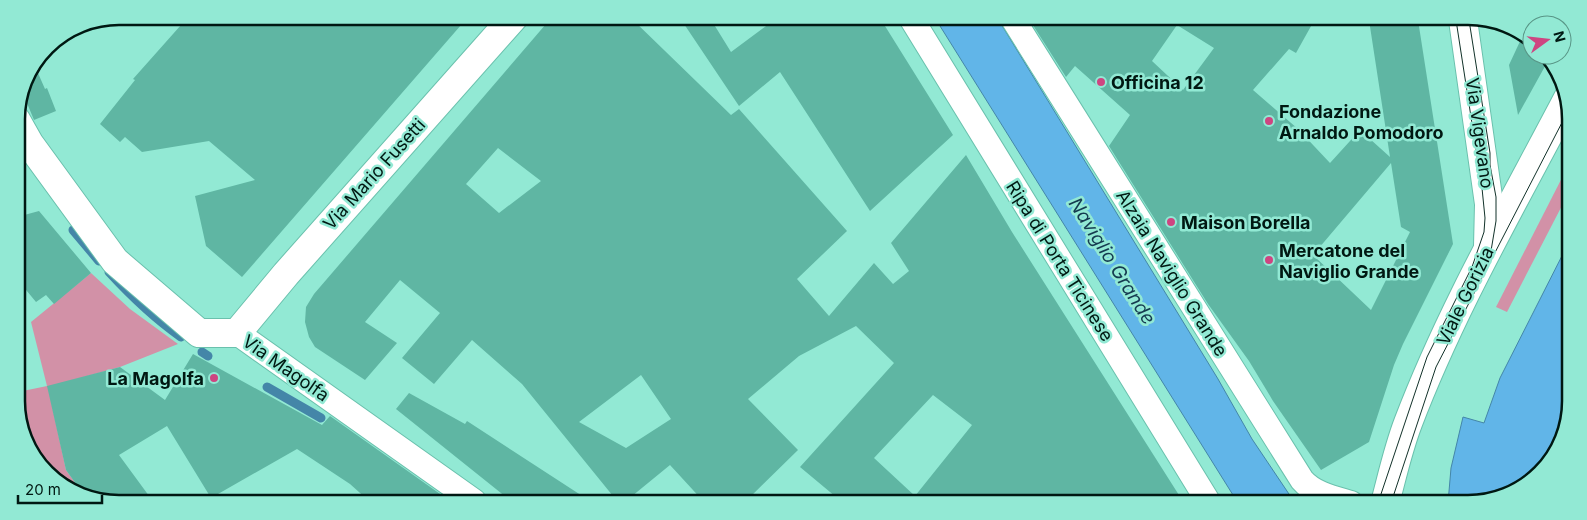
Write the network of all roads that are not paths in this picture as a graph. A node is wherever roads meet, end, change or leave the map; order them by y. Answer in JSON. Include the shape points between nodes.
{"nodes":[{"id":1,"x":507,"y":25,"type":"edge"},
{"id":2,"x":915,"y":25,"type":"edge"},
{"id":3,"x":1017,"y":25,"type":"edge"},
{"id":4,"x":1464,"y":25,"type":"edge"},
{"id":5,"x":1562,"y":110,"type":"edge"},
{"id":6,"x":25,"y":136,"type":"edge"},
{"id":7,"x":1488,"y":246,"type":"junction"},
{"id":8,"x":238,"y":333,"type":"junction"},
{"id":9,"x":466,"y":495,"type":"edge"},
{"id":10,"x":1204,"y":495,"type":"edge"},
{"id":11,"x":1326,"y":495,"type":"edge"},
{"id":12,"x":1387,"y":495,"type":"edge"}],
"edges":[{"from":1,"to":8,"type":"street","name":"Via Mario Fusetti","via":[[286,274]]},
{"from":2,"to":10,"type":"street","name":"Ripa di Porta Ticinese"},
{"from":3,"to":11,"type":"street","name":"Alzaia Naviglio Grande","via":[[1302,480],[1316,492]]},
{"from":4,"to":7,"type":"street","name":"Via Vigevano","via":[[1489,204]]},
{"from":5,"to":7,"type":"street","name":"Viale Gorizia"},
{"from":6,"to":8,"type":"street","name":"Via Magolfa","via":[[115,261],[199,333]]},
{"from":7,"to":12,"type":"street","name":"Viale Gorizia","via":[[1425,380],[1407,425]]},
{"from":8,"to":9,"type":"street","name":"Via Magolfa"}]}
